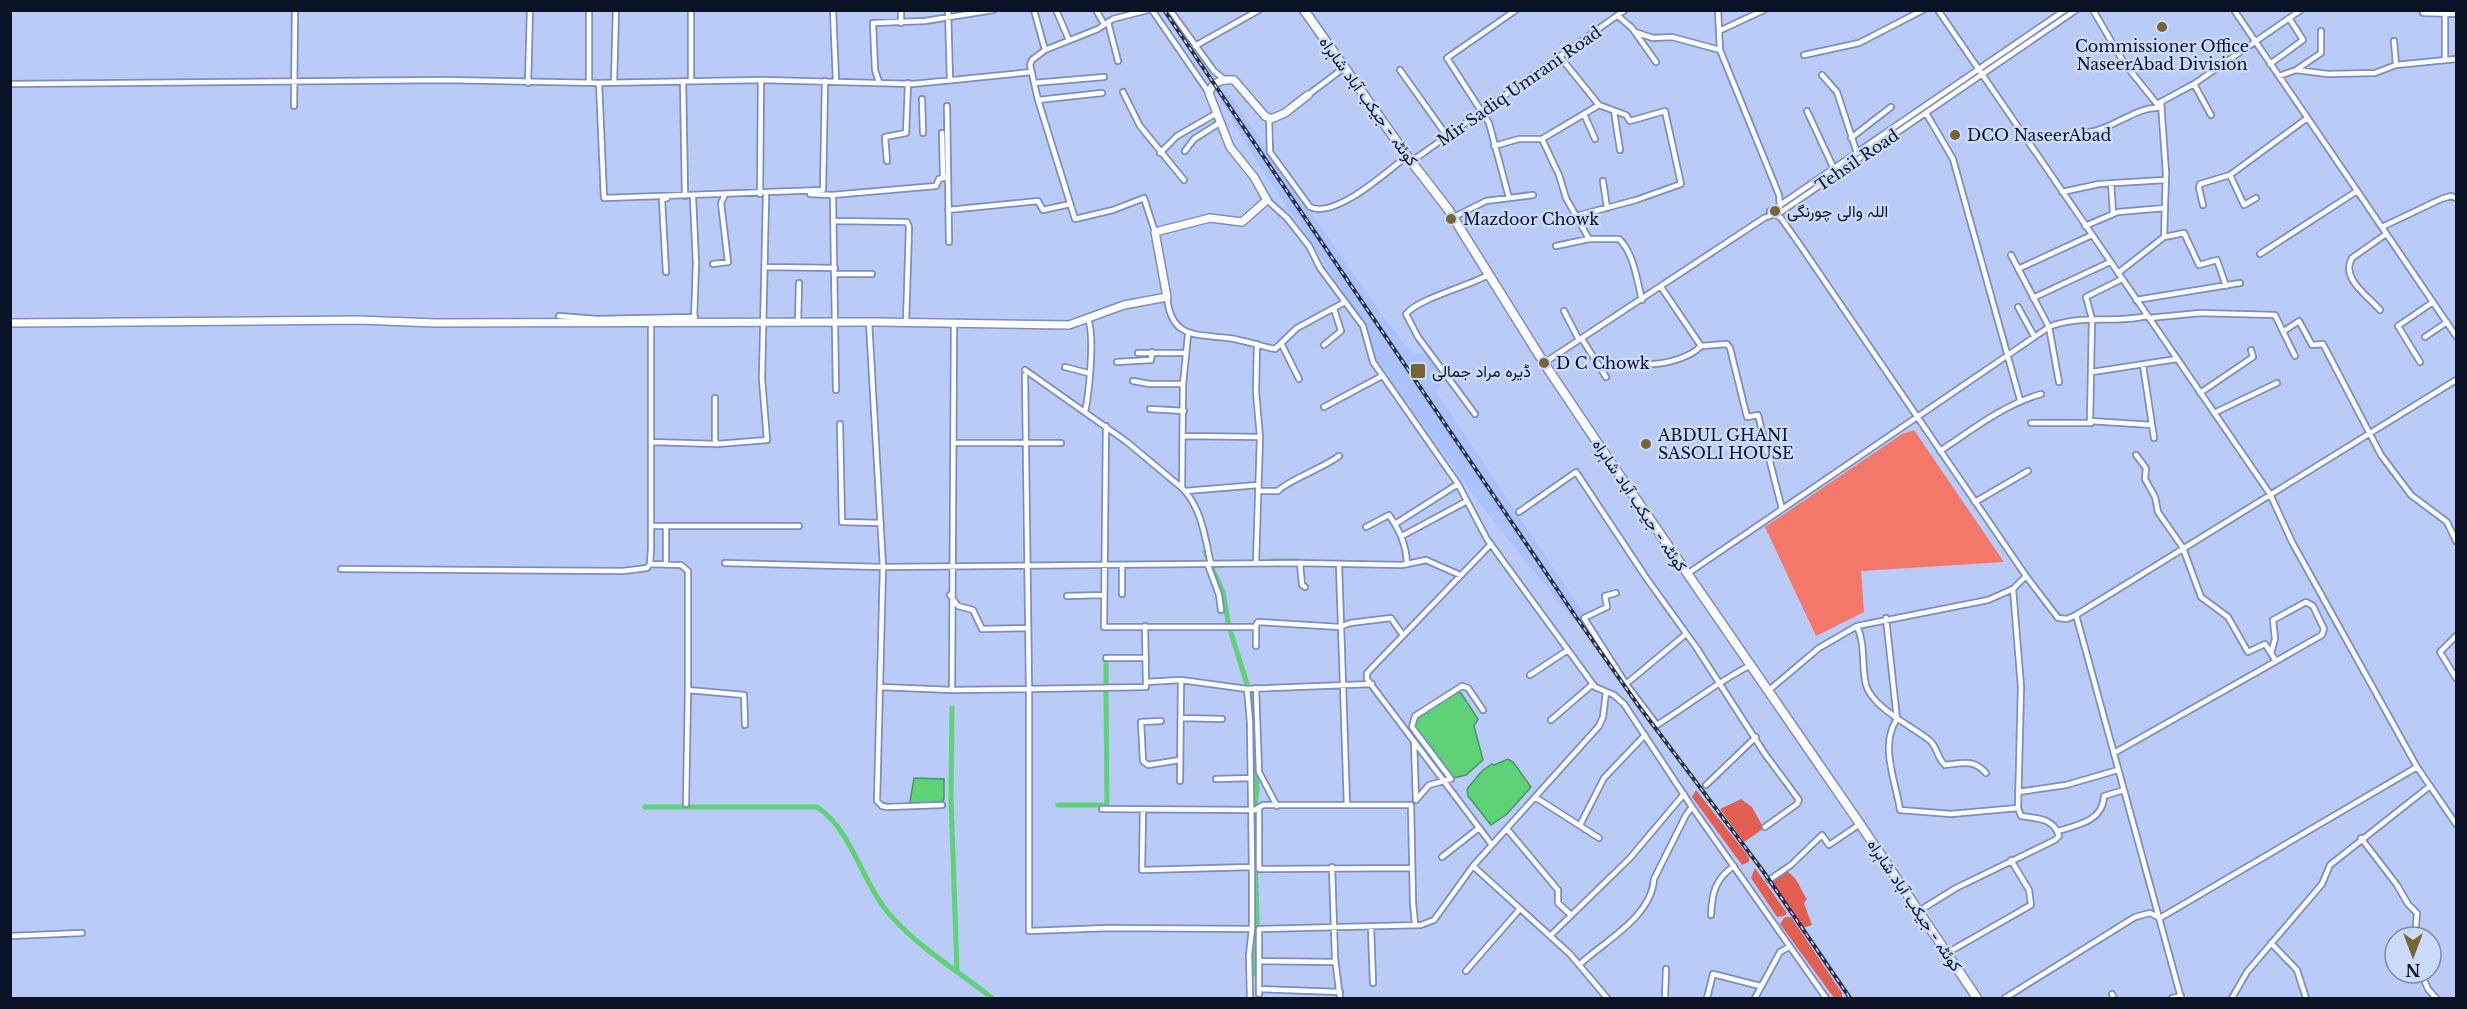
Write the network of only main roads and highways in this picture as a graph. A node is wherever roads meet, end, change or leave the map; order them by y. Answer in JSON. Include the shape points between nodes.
{"nodes":[{"id":1,"x":1304,"y":10,"type":"edge"},
{"id":2,"x":1977,"y":999,"type":"edge"}],
"edges":[{"from":1,"to":2,"type":"highway","name":"کوئٹہ - جیکب آباد شاہراہ","via":[[1454,217],[1544,363]]}]}
